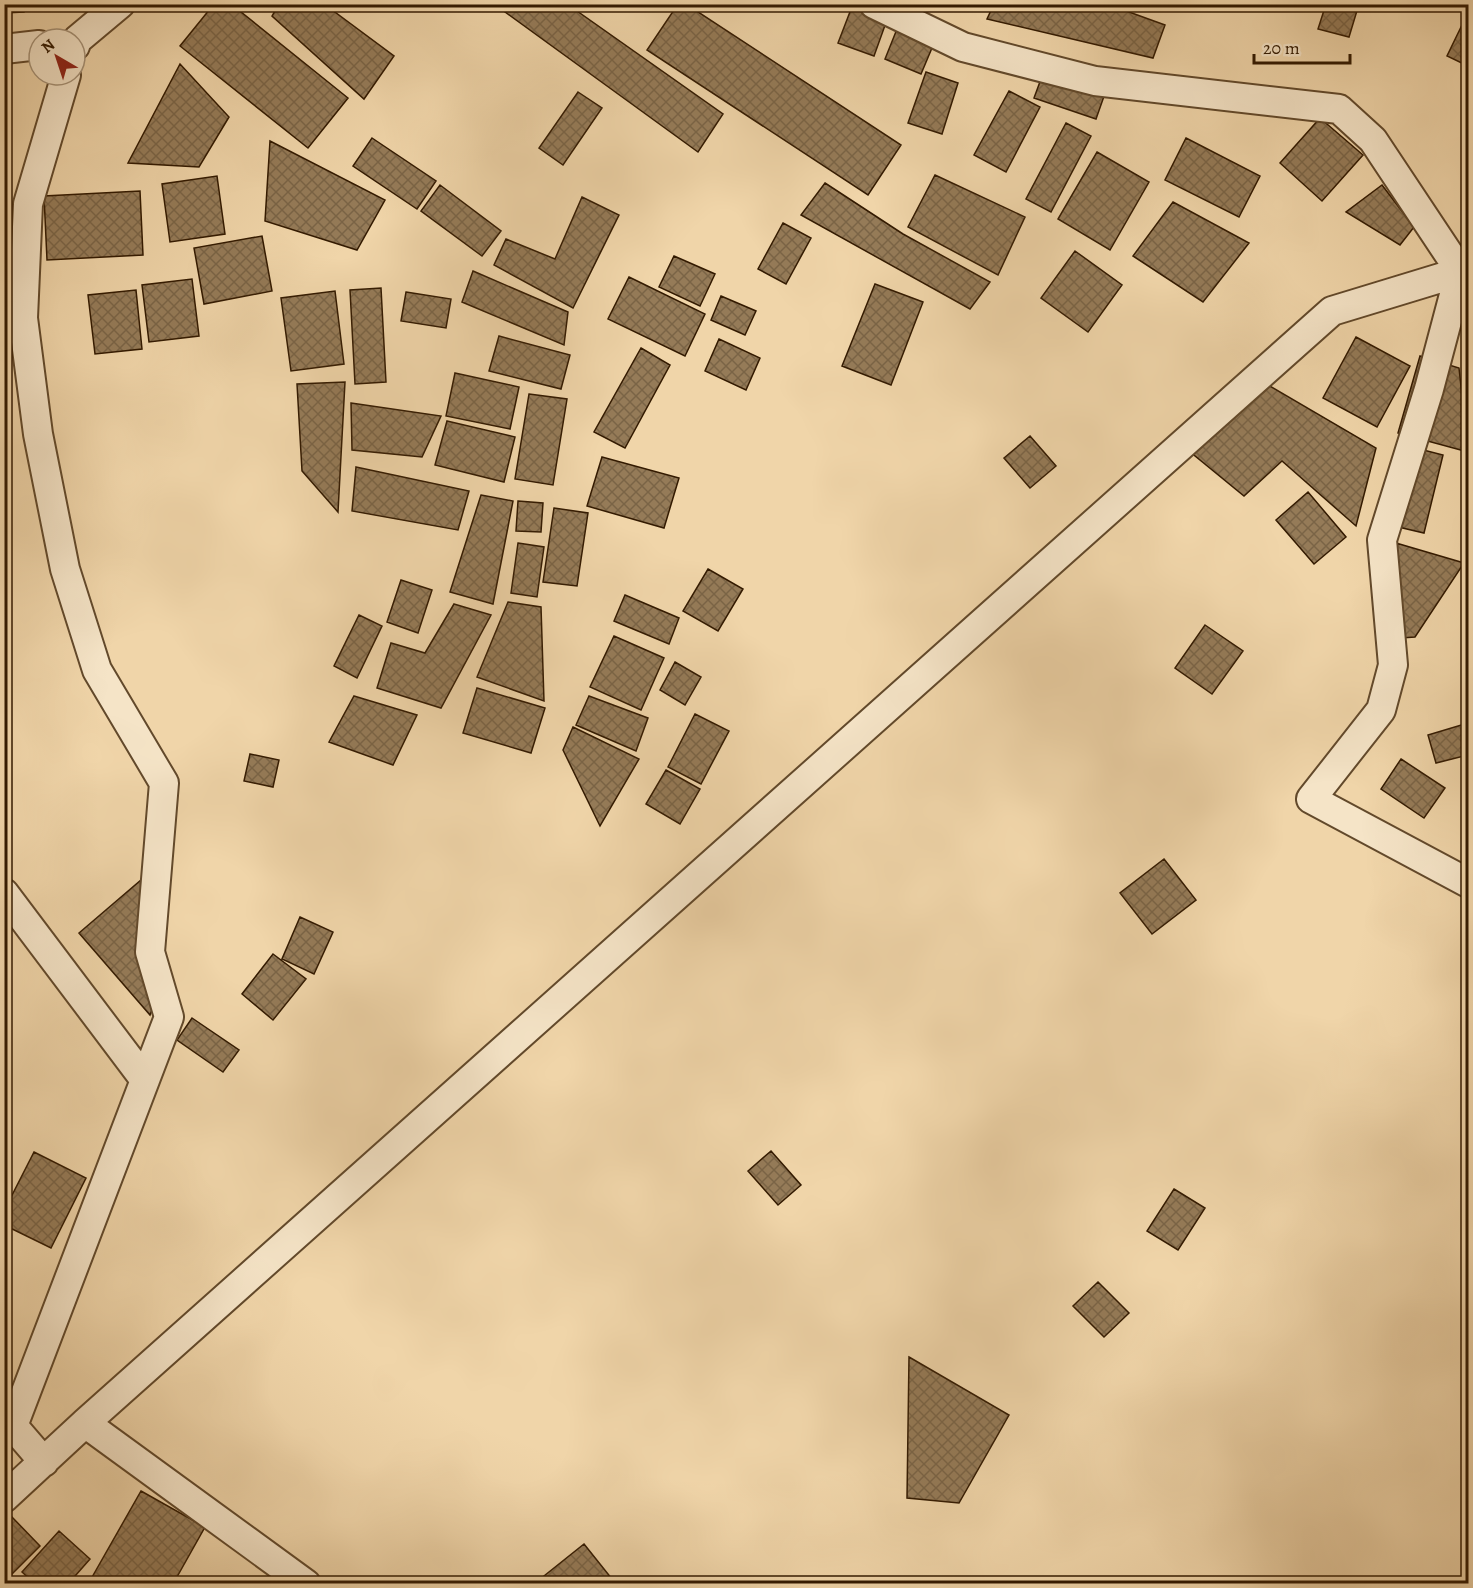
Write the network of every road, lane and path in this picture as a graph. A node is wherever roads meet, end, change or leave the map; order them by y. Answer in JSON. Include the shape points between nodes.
{"nodes":[{"id":1,"x":120,"y":4,"type":"edge"},
{"id":2,"x":874,"y":4,"type":"edge"},
{"id":3,"x":87,"y":32,"type":"edge"},
{"id":4,"x":27,"y":46,"type":"edge"},
{"id":5,"x":4,"y":49,"type":"edge"},
{"id":6,"x":62,"y":87,"type":"edge"},
{"id":7,"x":1466,"y":271,"type":"edge"},
{"id":8,"x":1468,"y":884,"type":"edge"},
{"id":9,"x":4,"y":892,"type":"edge"},
{"id":10,"x":145,"y":1080,"type":"junction"},
{"id":11,"x":85,"y":1423,"type":"junction"},
{"id":12,"x":44,"y":1462,"type":"junction"},
{"id":13,"x":4,"y":1498,"type":"edge"},
{"id":14,"x":306,"y":1584,"type":"edge"}],
"edges":[{"from":1,"to":3,"type":"street"},
{"from":2,"to":7,"type":"street","via":[[963,47],[1095,81],[1339,109],[1373,140]]},
{"from":4,"to":5,"type":"street"},
{"from":6,"to":10,"type":"street","via":[[28,204],[23,318],[38,434],[65,569],[98,670],[164,783],[150,952],[169,1017]]},
{"from":7,"to":8,"type":"street","via":[[1382,540],[1393,665],[1381,710],[1311,799]]},
{"from":7,"to":11,"type":"street","via":[[1332,310]]},
{"from":9,"to":10,"type":"street"},
{"from":10,"to":12,"type":"street","via":[[13,1426]]},
{"from":11,"to":12,"type":"street"},
{"from":11,"to":14,"type":"street"},
{"from":12,"to":13,"type":"street"}]}
